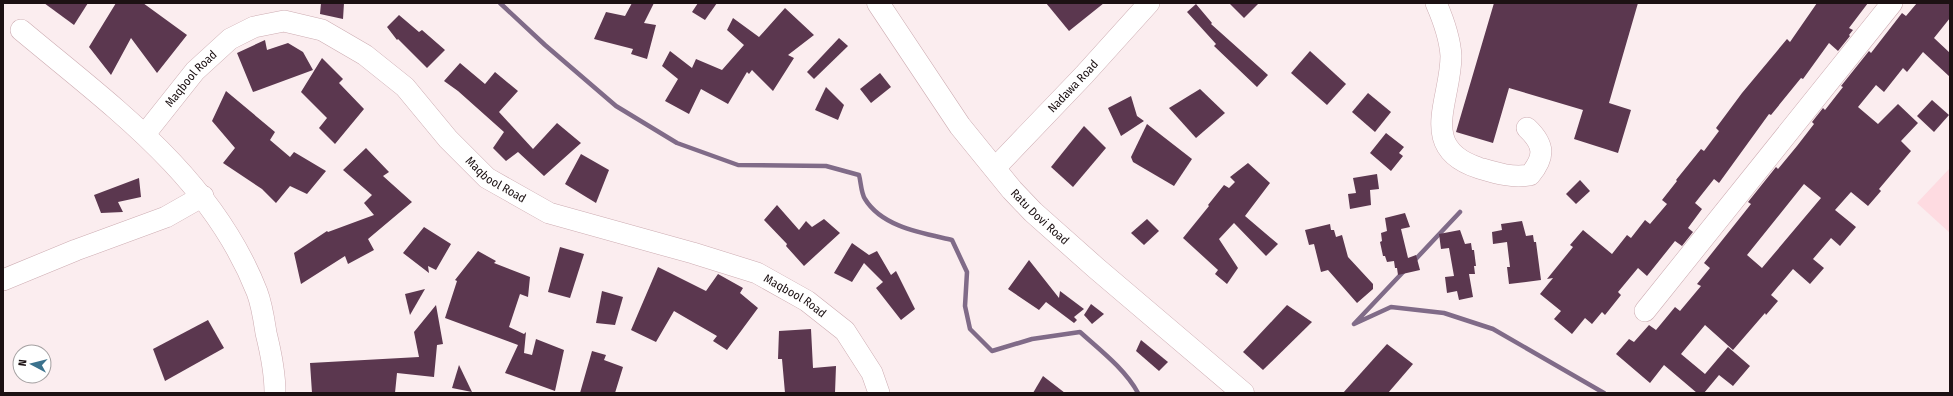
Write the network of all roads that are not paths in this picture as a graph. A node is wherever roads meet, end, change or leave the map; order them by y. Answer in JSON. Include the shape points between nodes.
{"nodes":[{"id":1,"x":878,"y":3,"type":"edge"},
{"id":2,"x":1149,"y":3,"type":"edge"},
{"id":3,"x":1436,"y":3,"type":"edge"},
{"id":4,"x":1892,"y":3,"type":"edge"},
{"id":5,"x":21,"y":30,"type":"dead end"},
{"id":6,"x":1527,"y":128,"type":"dead end"},
{"id":7,"x":145,"y":134,"type":"junction"},
{"id":8,"x":995,"y":168,"type":"junction"},
{"id":9,"x":203,"y":196,"type":"junction"},
{"id":10,"x":3,"y":280,"type":"edge"},
{"id":11,"x":1645,"y":311,"type":"dead end"},
{"id":12,"x":275,"y":393,"type":"edge"},
{"id":13,"x":878,"y":393,"type":"edge"},
{"id":14,"x":1243,"y":393,"type":"edge"}],
"edges":[{"from":1,"to":8,"type":"main road","name":"Ratu Dovi Road","via":[[960,126]]},
{"from":2,"to":8,"type":"street","name":"Nadawa Road"},
{"from":3,"to":6,"type":"street","via":[[1443,19],[1451,55],[1442,129],[1446,146],[1466,164],[1497,174],[1515,177],[1530,175],[1538,164],[1541,150],[1538,140]]},
{"from":4,"to":11,"type":"street"},
{"from":5,"to":7,"type":"street"},
{"from":7,"to":9,"type":"street"},
{"from":7,"to":13,"type":"street","name":"Maqbool Road","via":[[195,71],[230,39],[254,27],[284,21],[322,30],[365,55],[406,87],[448,139],[487,178],[549,213],[757,273],[807,301],[845,331],[872,373]]},
{"from":8,"to":14,"type":"main road","name":"Ratu Dovi Road","via":[[1033,212]]},
{"from":9,"to":10,"type":"street","via":[[166,217]]},
{"from":9,"to":12,"type":"street","via":[[231,236],[258,293],[275,374]]}]}
